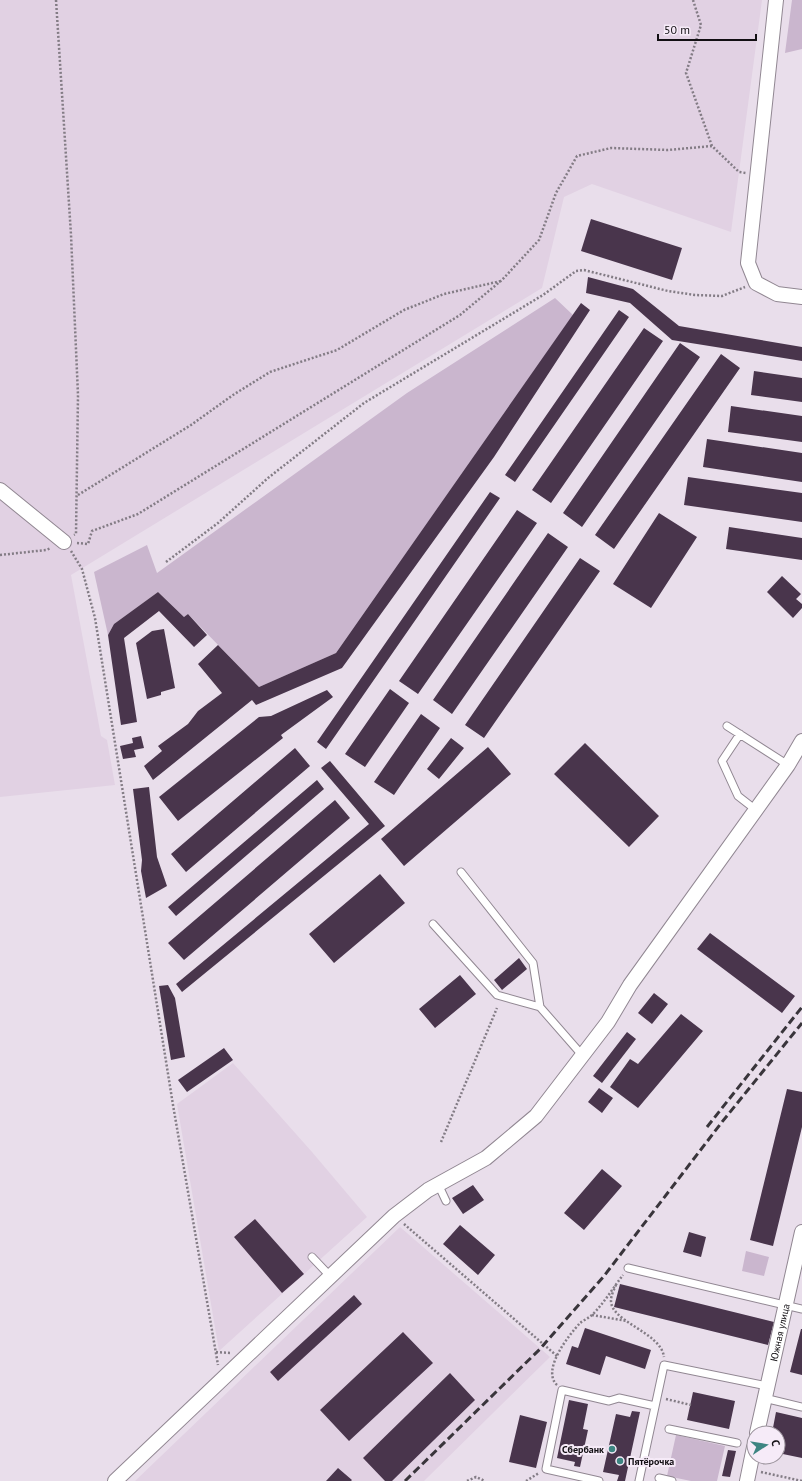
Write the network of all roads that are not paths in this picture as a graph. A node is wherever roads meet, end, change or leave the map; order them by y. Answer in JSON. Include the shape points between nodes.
{"nodes":[{"id":1,"x":776,"y":0,"type":"edge"},
{"id":2,"x":802,"y":297,"type":"edge"},
{"id":3,"x":0,"y":490,"type":"edge"},
{"id":4,"x":64,"y":542,"type":"road end"},
{"id":5,"x":727,"y":726,"type":"dead end"},
{"id":6,"x":740,"y":734,"type":"junction"},
{"id":7,"x":802,"y":741,"type":"edge"},
{"id":8,"x":788,"y":765,"type":"junction"},
{"id":9,"x":756,"y":810,"type":"junction"},
{"id":10,"x":461,"y":872,"type":"dead end"},
{"id":11,"x":433,"y":924,"type":"dead end"},
{"id":12,"x":540,"y":1007,"type":"junction"},
{"id":13,"x":582,"y":1055,"type":"junction"},
{"id":14,"x":438,"y":1184,"type":"junction"},
{"id":15,"x":446,"y":1201,"type":"dead end"},
{"id":16,"x":802,"y":1232,"type":"edge"},
{"id":17,"x":312,"y":1257,"type":"dead end"},
{"id":18,"x":628,"y":1268,"type":"road end"},
{"id":19,"x":330,"y":1276,"type":"junction"},
{"id":20,"x":785,"y":1305,"type":"junction"},
{"id":21,"x":802,"y":1309,"type":"edge"},
{"id":22,"x":765,"y":1392,"type":"junction"},
{"id":23,"x":655,"y":1406,"type":"junction"},
{"id":24,"x":802,"y":1407,"type":"edge"},
{"id":25,"x":759,"y":1425,"type":"edge"},
{"id":26,"x":669,"y":1429,"type":"dead end"},
{"id":27,"x":738,"y":1443,"type":"dead end"},
{"id":28,"x":750,"y":1465,"type":"edge"},
{"id":29,"x":748,"y":1475,"type":"edge"},
{"id":30,"x":659,"y":1478,"type":"dead end"},
{"id":31,"x":115,"y":1481,"type":"edge"},
{"id":32,"x":599,"y":1481,"type":"edge"},
{"id":33,"x":639,"y":1481,"type":"edge"},
{"id":34,"x":672,"y":1481,"type":"edge"}],
"edges":[{"from":1,"to":2,"type":"street","via":[[748,263],[756,283],[777,294]]},
{"from":3,"to":4,"type":"street"},
{"from":5,"to":6,"type":"lane"},
{"from":6,"to":8,"type":"lane"},
{"from":6,"to":9,"type":"lane","via":[[722,761],[738,796]]},
{"from":7,"to":8,"type":"street"},
{"from":8,"to":9,"type":"street"},
{"from":9,"to":13,"type":"street","via":[[626,982],[608,1022]]},
{"from":10,"to":12,"type":"lane","via":[[533,963]]},
{"from":11,"to":12,"type":"lane","via":[[497,995]]},
{"from":12,"to":13,"type":"lane"},
{"from":13,"to":14,"type":"street","via":[[536,1116],[486,1158]]},
{"from":14,"to":15,"type":"lane"},
{"from":14,"to":19,"type":"street","via":[[394,1216]]},
{"from":16,"to":20,"type":"street","name":"Южная улица"},
{"from":17,"to":19,"type":"lane"},
{"from":18,"to":20,"type":"lane"},
{"from":19,"to":31,"type":"street"},
{"from":20,"to":21,"type":"lane"},
{"from":20,"to":22,"type":"street","name":"Южная улица"},
{"from":22,"to":23,"type":"lane","via":[[664,1365]]},
{"from":22,"to":24,"type":"lane"},
{"from":22,"to":25,"type":"street","name":"Южная улица"},
{"from":23,"to":32,"type":"lane","via":[[619,1398],[609,1401],[562,1390],[546,1469]]},
{"from":23,"to":33,"type":"lane"},
{"from":26,"to":27,"type":"lane"},
{"from":28,"to":29,"type":"street"},
{"from":30,"to":34,"type":"lane"}]}
